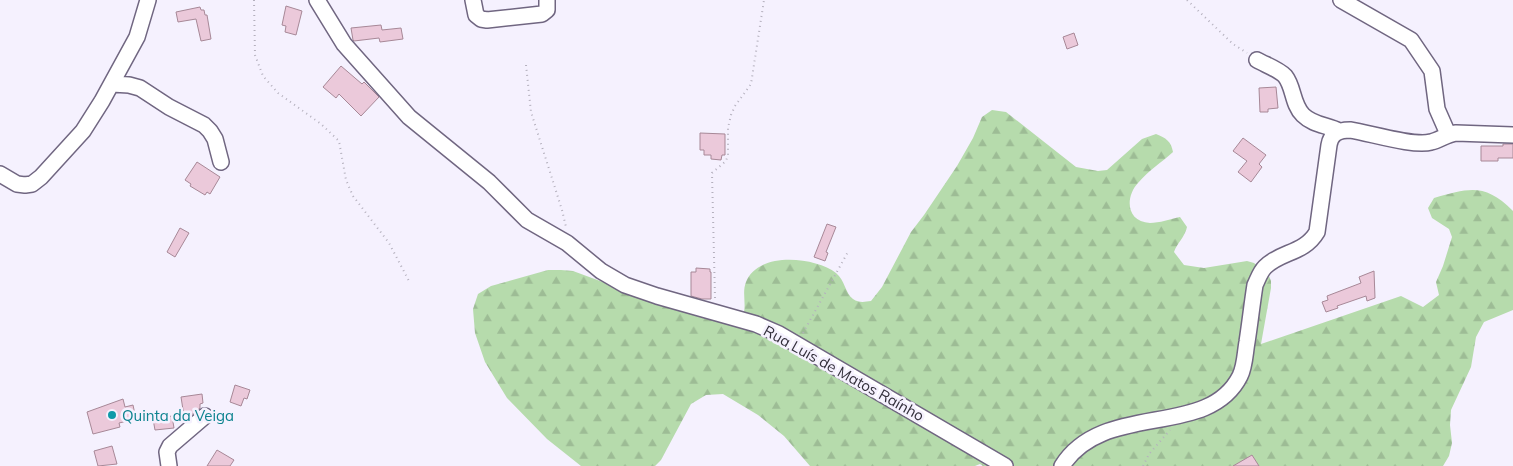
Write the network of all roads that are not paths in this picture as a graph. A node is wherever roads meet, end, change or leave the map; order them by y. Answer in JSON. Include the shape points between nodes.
{"nodes":[{"id":1,"x":148,"y":0,"type":"edge"},
{"id":2,"x":317,"y":0,"type":"edge"},
{"id":3,"x":473,"y":0,"type":"edge"},
{"id":4,"x":547,"y":0,"type":"edge"},
{"id":5,"x":1341,"y":0,"type":"edge"},
{"id":6,"x":1257,"y":60,"type":"road end"},
{"id":7,"x":112,"y":84,"type":"junction"},
{"id":8,"x":1339,"y":131,"type":"junction"},
{"id":9,"x":1448,"y":134,"type":"junction"},
{"id":10,"x":1513,"y":135,"type":"edge"},
{"id":11,"x":221,"y":162,"type":"dead end"},
{"id":12,"x":0,"y":174,"type":"edge"},
{"id":13,"x":205,"y":416,"type":"dead end"},
{"id":14,"x":169,"y":466,"type":"edge"},
{"id":15,"x":1005,"y":466,"type":"edge"},
{"id":16,"x":1062,"y":466,"type":"edge"}],
"edges":[{"from":1,"to":7,"type":"street","via":[[136,37]]},
{"from":2,"to":15,"type":"street","name":"Rua Luís de Matos Raínho","via":[[344,44],[420,127],[484,179],[524,218],[567,243],[601,271],[651,295],[764,327],[797,343]]},
{"from":3,"to":4,"type":"street","via":[[476,15],[487,20],[542,14],[547,10]]},
{"from":5,"to":9,"type":"street","via":[[1411,40],[1432,71],[1437,110]]},
{"from":6,"to":8,"type":"street","via":[[1286,78],[1303,115]]},
{"from":7,"to":11,"type":"street","via":[[140,88],[204,124],[214,137]]},
{"from":7,"to":12,"type":"street","via":[[86,128],[32,184],[21,185]]},
{"from":8,"to":9,"type":"street","via":[[1350,130],[1419,144]]},
{"from":8,"to":16,"type":"street","via":[[1329,143],[1317,232],[1312,241],[1272,262],[1258,277],[1243,365],[1235,384],[1217,401],[1197,411],[1100,433],[1072,452]]},
{"from":9,"to":10,"type":"street"},
{"from":13,"to":14,"type":"street","via":[[170,446],[167,452]]}]}
